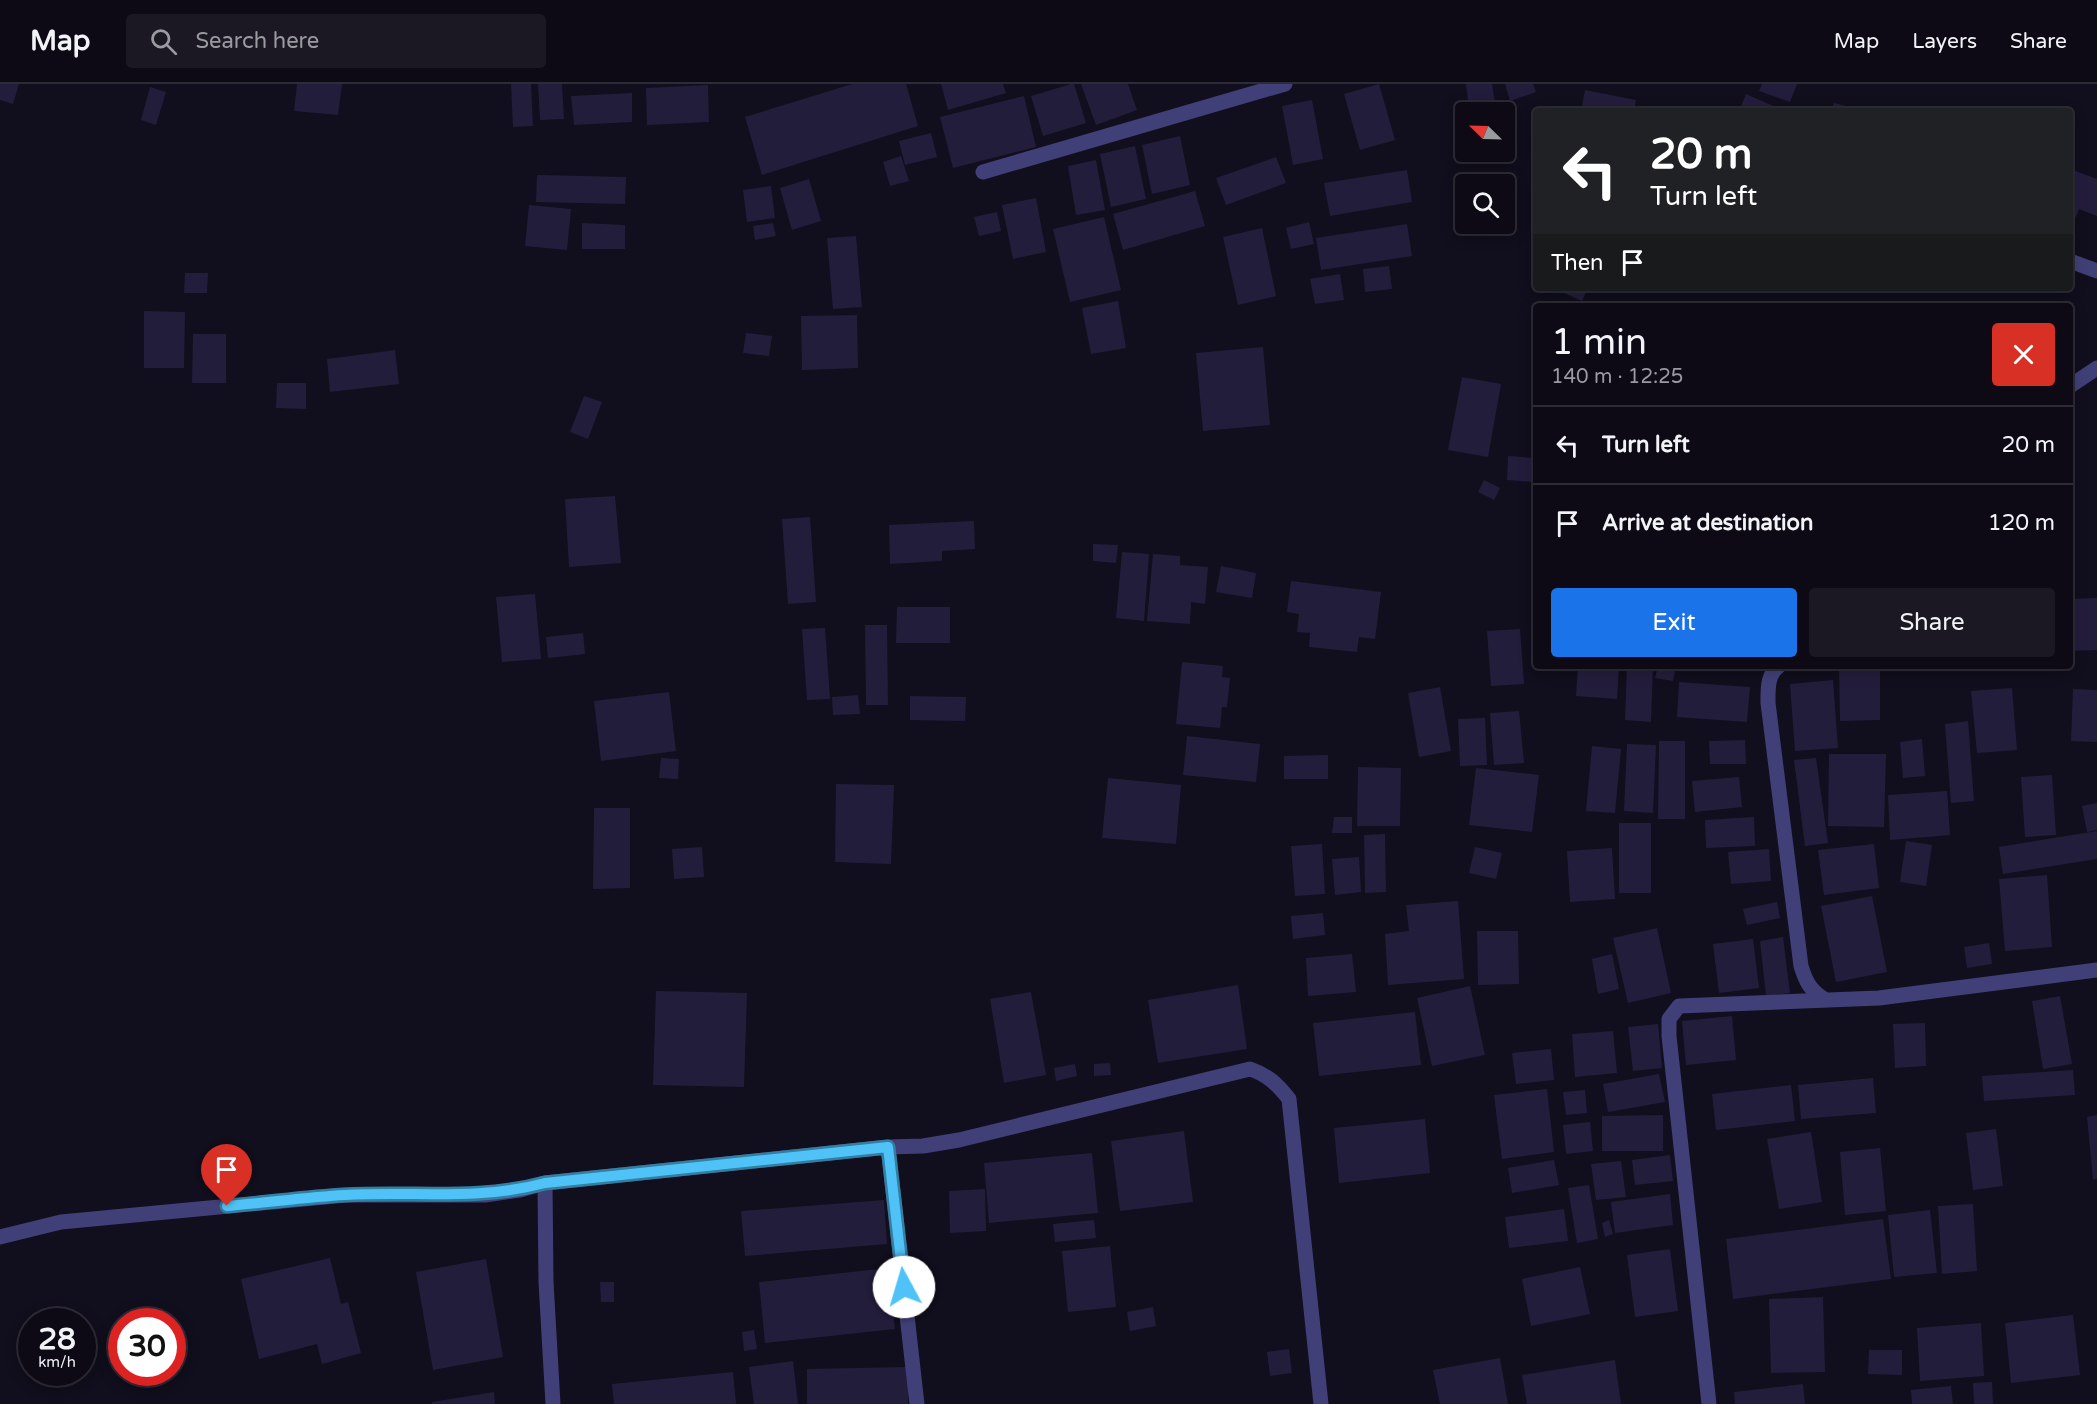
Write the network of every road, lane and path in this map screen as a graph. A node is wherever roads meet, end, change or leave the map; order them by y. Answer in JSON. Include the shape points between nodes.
{"nodes":[{"id":1,"x":1285,"y":84,"type":"edge"},
{"id":2,"x":983,"y":172,"type":"dead end"},
{"id":3,"x":2073,"y":262,"type":"edge"},
{"id":4,"x":2097,"y":271,"type":"edge"},
{"id":5,"x":2097,"y":368,"type":"edge"},
{"id":6,"x":2073,"y":385,"type":"edge"},
{"id":7,"x":1774,"y":669,"type":"edge"},
{"id":8,"x":2097,"y":970,"type":"edge"},
{"id":9,"x":1824,"y":999,"type":"junction"},
{"id":10,"x":888,"y":1147,"type":"junction"},
{"id":11,"x":545,"y":1183,"type":"junction"},
{"id":12,"x":0,"y":1237,"type":"edge"},
{"id":13,"x":553,"y":1404,"type":"edge"},
{"id":14,"x":917,"y":1404,"type":"edge"},
{"id":15,"x":1321,"y":1404,"type":"edge"},
{"id":16,"x":1709,"y":1404,"type":"edge"}],
"edges":[{"from":1,"to":2,"type":"street"},
{"from":3,"to":4,"type":"street"},
{"from":5,"to":6,"type":"street"},
{"from":7,"to":9,"type":"street","via":[[1768,684],[1768,704],[1801,966],[1813,992]]},
{"from":8,"to":9,"type":"street","via":[[1879,998]]},
{"from":9,"to":16,"type":"street","via":[[1679,1006],[1669,1019]]},
{"from":10,"to":11,"type":"street"},
{"from":10,"to":14,"type":"street"},
{"from":10,"to":15,"type":"street","via":[[959,1140],[1250,1069],[1264,1074],[1289,1099]]},
{"from":11,"to":12,"type":"street","via":[[485,1194],[346,1195],[73,1221]]},
{"from":11,"to":13,"type":"street"}]}
